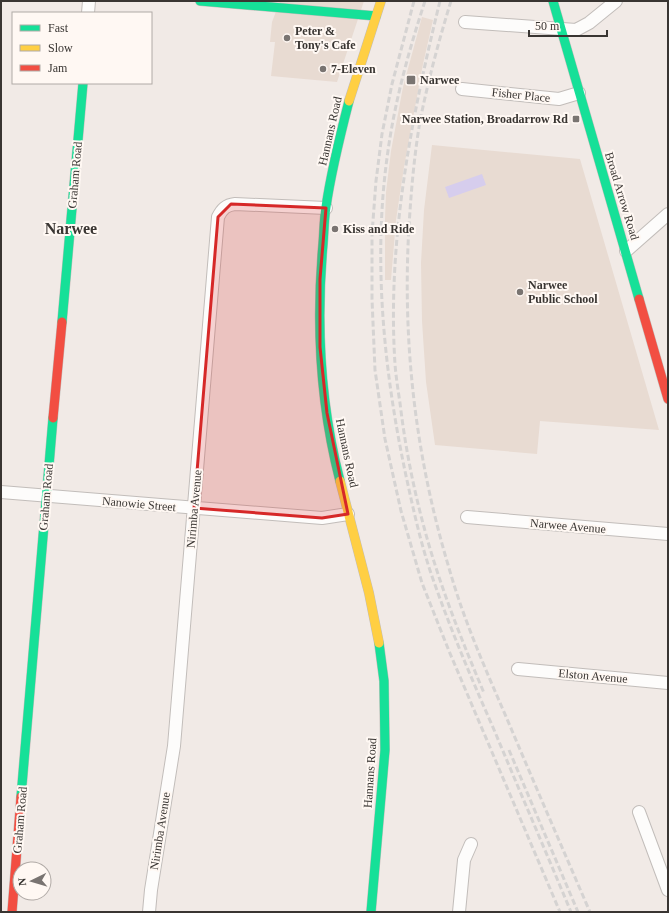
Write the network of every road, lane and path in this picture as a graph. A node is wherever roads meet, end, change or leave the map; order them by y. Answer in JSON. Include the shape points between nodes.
{"nodes":[{"id":1,"x":89,"y":1,"type":"edge"},
{"id":2,"x":200,"y":1,"type":"edge"},
{"id":3,"x":381,"y":1,"type":"edge"},
{"id":4,"x":552,"y":1,"type":"edge"},
{"id":5,"x":616,"y":1,"type":"edge"},
{"id":6,"x":88,"y":12,"type":"edge"},
{"id":7,"x":376,"y":16,"type":"junction"},
{"id":8,"x":465,"y":22,"type":"dead end"},
{"id":9,"x":561,"y":29,"type":"junction"},
{"id":10,"x":83,"y":84,"type":"edge"},
{"id":11,"x":462,"y":89,"type":"dead end"},
{"id":12,"x":579,"y":94,"type":"junction"},
{"id":13,"x":326,"y":208,"type":"junction"},
{"id":14,"x":668,"y":214,"type":"edge"},
{"id":15,"x":626,"y":251,"type":"junction"},
{"id":16,"x":668,"y":399,"type":"edge"},
{"id":17,"x":1,"y":492,"type":"edge"},
{"id":18,"x":46,"y":496,"type":"junction"},
{"id":19,"x":194,"y":508,"type":"junction"},
{"id":20,"x":348,"y":514,"type":"junction"},
{"id":21,"x":467,"y":517,"type":"dead end"},
{"id":22,"x":668,"y":534,"type":"edge"},
{"id":23,"x":518,"y":669,"type":"dead end"},
{"id":24,"x":668,"y":683,"type":"edge"},
{"id":25,"x":639,"y":812,"type":"dead end"},
{"id":26,"x":470,"y":844,"type":"dead end"},
{"id":27,"x":668,"y":890,"type":"edge"},
{"id":28,"x":12,"y":912,"type":"edge"},
{"id":29,"x":149,"y":912,"type":"edge"},
{"id":30,"x":371,"y":912,"type":"edge"},
{"id":31,"x":459,"y":912,"type":"edge"}],
"edges":[{"from":1,"to":6,"type":"street"},
{"from":2,"to":7,"type":"street"},
{"from":3,"to":7,"type":"street","name":"Hannans Road"},
{"from":4,"to":9,"type":"street","name":"Broad Arrow Road"},
{"from":5,"to":9,"type":"street","via":[[576,30]]},
{"from":7,"to":13,"type":"street","name":"Hannans Road","via":[[352,89],[337,148]]},
{"from":8,"to":9,"type":"street"},
{"from":9,"to":12,"type":"street","name":"Broad Arrow Road"},
{"from":10,"to":18,"type":"street","name":"Graham Road"},
{"from":11,"to":12,"type":"street","name":"Fisher Place","via":[[559,99]]},
{"from":12,"to":15,"type":"street","name":"Broad Arrow Road"},
{"from":13,"to":19,"type":"street","name":"Nirimba Avenue","via":[[235,204],[221,210],[218,217]]},
{"from":13,"to":20,"type":"street","name":"Hannans Road","via":[[320,279],[320,347],[331,440]]},
{"from":14,"to":15,"type":"street"},
{"from":15,"to":16,"type":"street","name":"Broad Arrow Road"},
{"from":17,"to":18,"type":"street","name":"Nanowie Street"},
{"from":18,"to":19,"type":"street","name":"Nanowie Street"},
{"from":18,"to":28,"type":"street","name":"Graham Road"},
{"from":19,"to":20,"type":"street","name":"Nanowie Street","via":[[322,518]]},
{"from":19,"to":29,"type":"street","name":"Nirimba Avenue","via":[[174,746]]},
{"from":20,"to":30,"type":"street","name":"Hannans Road","via":[[377,629],[384,681],[385,750]]},
{"from":21,"to":22,"type":"street","name":"Narwee Avenue"},
{"from":23,"to":24,"type":"street","name":"Elston Avenue"},
{"from":25,"to":27,"type":"street"},
{"from":26,"to":31,"type":"street","via":[[464,860]]}]}
